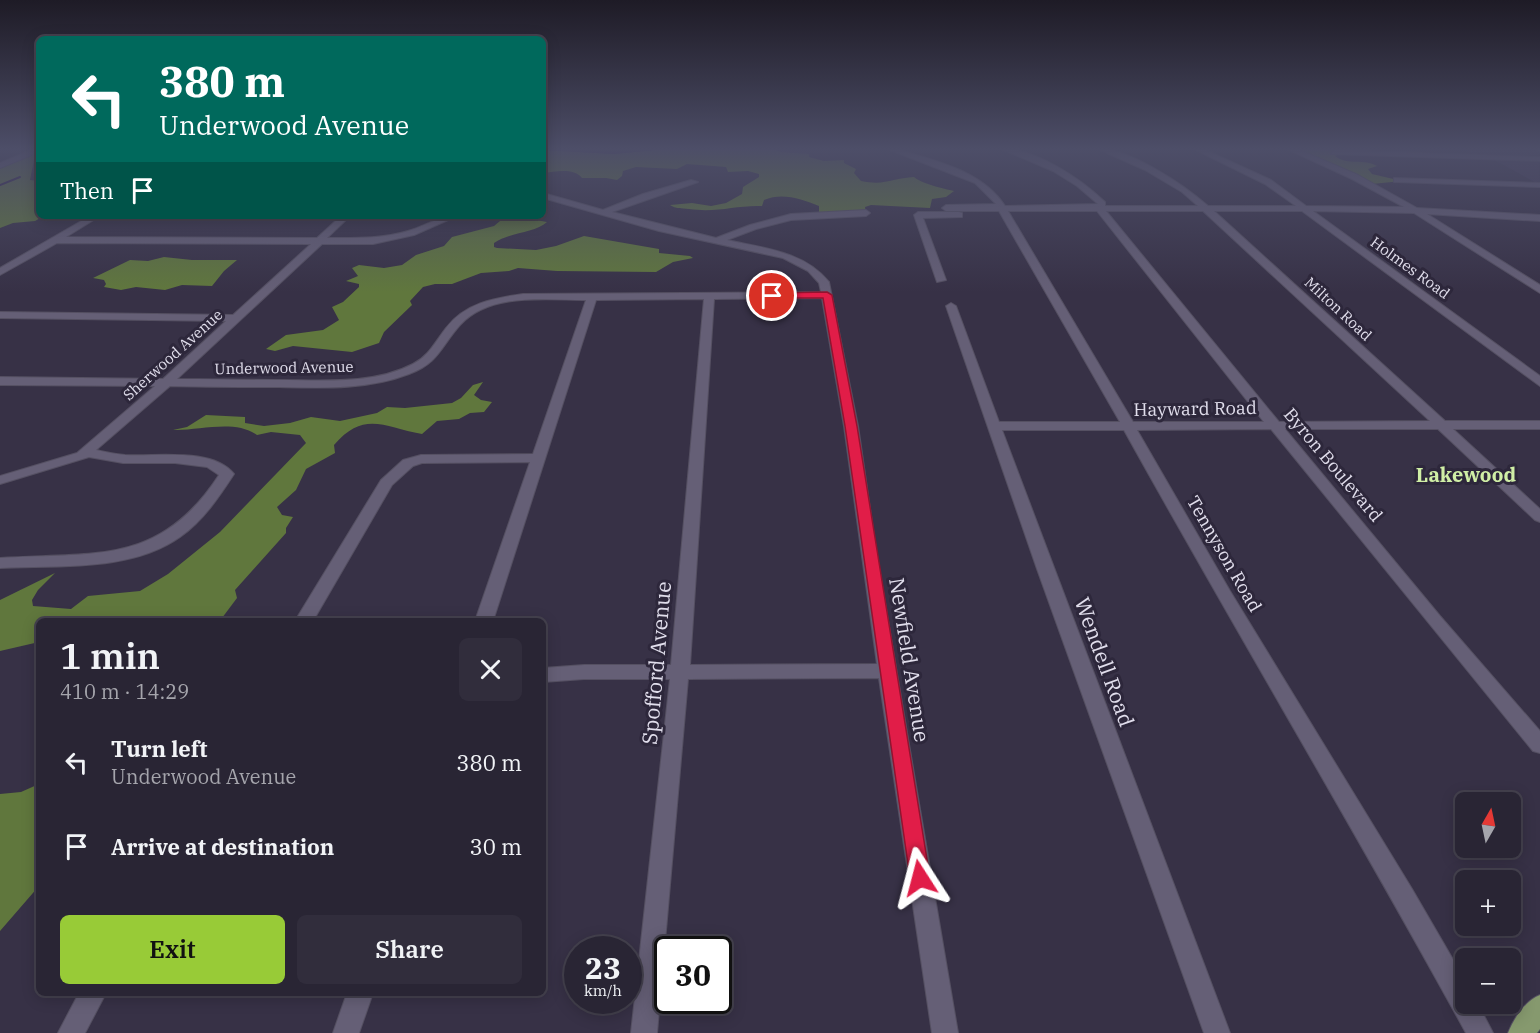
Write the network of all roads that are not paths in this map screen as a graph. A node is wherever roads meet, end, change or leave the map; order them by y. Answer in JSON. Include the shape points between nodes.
{"nodes":[{"id":1,"x":547,"y":196,"type":"edge"},
{"id":2,"x":645,"y":196,"type":"edge"},
{"id":3,"x":993,"y":196,"type":"edge"},
{"id":4,"x":1083,"y":196,"type":"edge"},
{"id":5,"x":1095,"y":196,"type":"edge"},
{"id":6,"x":1190,"y":196,"type":"edge"},
{"id":7,"x":1288,"y":196,"type":"edge"},
{"id":8,"x":1391,"y":196,"type":"edge"},
{"id":9,"x":946,"y":208,"type":"dead end"},
{"id":10,"x":1304,"y":208,"type":"junction"},
{"id":11,"x":1004,"y":211,"type":"junction"},
{"id":12,"x":1101,"y":211,"type":"junction"},
{"id":13,"x":605,"y":212,"type":"junction"},
{"id":14,"x":1209,"y":212,"type":"junction"},
{"id":15,"x":1420,"y":212,"type":"junction"},
{"id":16,"x":866,"y":213,"type":"dead end"},
{"id":17,"x":1313,"y":215,"type":"junction"},
{"id":18,"x":1540,"y":218,"type":"edge"},
{"id":19,"x":91,"y":219,"type":"edge"},
{"id":20,"x":343,"y":219,"type":"edge"},
{"id":21,"x":445,"y":219,"type":"edge"},
{"id":22,"x":55,"y":240,"type":"junction"},
{"id":23,"x":719,"y":240,"type":"junction"},
{"id":24,"x":318,"y":241,"type":"junction"},
{"id":25,"x":0,"y":272,"type":"edge"},
{"id":26,"x":941,"y":280,"type":"dead end"},
{"id":27,"x":1540,"y":290,"type":"edge"},
{"id":28,"x":827,"y":295,"type":"junction"},
{"id":29,"x":709,"y":296,"type":"junction"},
{"id":30,"x":592,"y":297,"type":"junction"},
{"id":31,"x":951,"y":306,"type":"dead end"},
{"id":32,"x":0,"y":315,"type":"edge"},
{"id":33,"x":236,"y":318,"type":"junction"},
{"id":34,"x":0,"y":381,"type":"edge"},
{"id":35,"x":1540,"y":382,"type":"edge"},
{"id":36,"x":166,"y":383,"type":"junction"},
{"id":37,"x":1439,"y":424,"type":"junction"},
{"id":38,"x":1540,"y":425,"type":"edge"},
{"id":39,"x":994,"y":426,"type":"junction"},
{"id":40,"x":1275,"y":426,"type":"junction"},
{"id":41,"x":1128,"y":427,"type":"junction"},
{"id":42,"x":87,"y":453,"type":"junction"},
{"id":43,"x":537,"y":458,"type":"junction"},
{"id":44,"x":0,"y":480,"type":"edge"},
{"id":45,"x":1540,"y":517,"type":"edge"},
{"id":46,"x":0,"y":563,"type":"edge"},
{"id":47,"x":306,"y":618,"type":"edge"},
{"id":48,"x":485,"y":618,"type":"edge"},
{"id":49,"x":680,"y":671,"type":"junction"},
{"id":50,"x":888,"y":671,"type":"junction"},
{"id":51,"x":546,"y":675,"type":"edge"},
{"id":52,"x":1540,"y":745,"type":"edge"},
{"id":53,"x":91,"y":996,"type":"edge"},
{"id":54,"x":359,"y":996,"type":"edge"},
{"id":55,"x":1540,"y":1008,"type":"edge"},
{"id":56,"x":73,"y":1030,"type":"edge"},
{"id":57,"x":346,"y":1033,"type":"edge"},
{"id":58,"x":644,"y":1033,"type":"edge"},
{"id":59,"x":945,"y":1033,"type":"edge"},
{"id":60,"x":1217,"y":1033,"type":"edge"},
{"id":61,"x":1480,"y":1033,"type":"edge"},
{"id":62,"x":1521,"y":1033,"type":"edge"}],
"edges":[{"from":1,"to":13,"type":"street"},
{"from":2,"to":13,"type":"street"},
{"from":3,"to":11,"type":"street","name":"Tennyson Road"},
{"from":4,"to":12,"type":"street","name":"Byron Boulevard"},
{"from":5,"to":12,"type":"street","name":"Byron Boulevard","via":[[1102,204]]},
{"from":6,"to":14,"type":"street","name":"Milton Road"},
{"from":7,"to":10,"type":"street","name":"Holmes Road"},
{"from":8,"to":15,"type":"street"},
{"from":9,"to":11,"type":"street"},
{"from":10,"to":14,"type":"street"},
{"from":10,"to":15,"type":"street"},
{"from":10,"to":17,"type":"street","name":"Holmes Road"},
{"from":11,"to":12,"type":"street"},
{"from":11,"to":26,"type":"street","via":[[918,215]]},
{"from":11,"to":41,"type":"street","name":"Tennyson Road"},
{"from":12,"to":14,"type":"street"},
{"from":12,"to":40,"type":"street","name":"Byron Boulevard"},
{"from":13,"to":23,"type":"street"},
{"from":14,"to":17,"type":"street"},
{"from":14,"to":37,"type":"street","name":"Milton Road"},
{"from":15,"to":17,"type":"street"},
{"from":15,"to":18,"type":"street"},
{"from":15,"to":27,"type":"street"},
{"from":16,"to":23,"type":"street","via":[[791,217]]},
{"from":17,"to":35,"type":"street","name":"Holmes Road"},
{"from":19,"to":22,"type":"street"},
{"from":20,"to":24,"type":"street","name":"Sherwood Avenue"},
{"from":21,"to":24,"type":"street","via":[[389,239]]},
{"from":22,"to":24,"type":"street"},
{"from":22,"to":25,"type":"street"},
{"from":23,"to":28,"type":"street","via":[[801,263],[824,282]]},
{"from":24,"to":33,"type":"street","name":"Sherwood Avenue"},
{"from":28,"to":29,"type":"street","name":"Underwood Avenue"},
{"from":28,"to":50,"type":"street","name":"Newfield Avenue"},
{"from":29,"to":30,"type":"street","name":"Underwood Avenue"},
{"from":29,"to":49,"type":"street","name":"Spofford Avenue"},
{"from":30,"to":36,"type":"street","name":"Underwood Avenue","via":[[523,297],[483,305],[471,310],[453,327],[430,359],[416,368],[370,381]]},
{"from":30,"to":43,"type":"street"},
{"from":31,"to":39,"type":"street","name":"Wendell Road"},
{"from":32,"to":33,"type":"street"},
{"from":33,"to":36,"type":"street","name":"Sherwood Avenue"},
{"from":34,"to":36,"type":"street","name":"Underwood Avenue"},
{"from":36,"to":42,"type":"street","name":"Sherwood Avenue"},
{"from":37,"to":38,"type":"street","name":"Hayward Road"},
{"from":37,"to":40,"type":"street","name":"Hayward Road"},
{"from":37,"to":45,"type":"street","name":"Milton Road"},
{"from":39,"to":41,"type":"street","name":"Hayward Road"},
{"from":39,"to":60,"type":"street","name":"Wendell Road"},
{"from":40,"to":41,"type":"street","name":"Hayward Road"},
{"from":40,"to":52,"type":"street","name":"Byron Boulevard"},
{"from":41,"to":61,"type":"street","name":"Tennyson Road"},
{"from":42,"to":44,"type":"street","name":"Sherwood Avenue"},
{"from":42,"to":46,"type":"street","via":[[123,459],[211,463],[226,474],[212,497],[184,526],[162,541],[124,553]]},
{"from":43,"to":47,"type":"street","via":[[421,459],[408,463],[386,483]]},
{"from":43,"to":48,"type":"street"},
{"from":49,"to":50,"type":"street"},
{"from":49,"to":51,"type":"street"},
{"from":49,"to":58,"type":"street","name":"Spofford Avenue"},
{"from":50,"to":59,"type":"street","name":"Newfield Avenue"},
{"from":53,"to":56,"type":"street"},
{"from":54,"to":57,"type":"street"},
{"from":55,"to":62,"type":"main road"}]}
